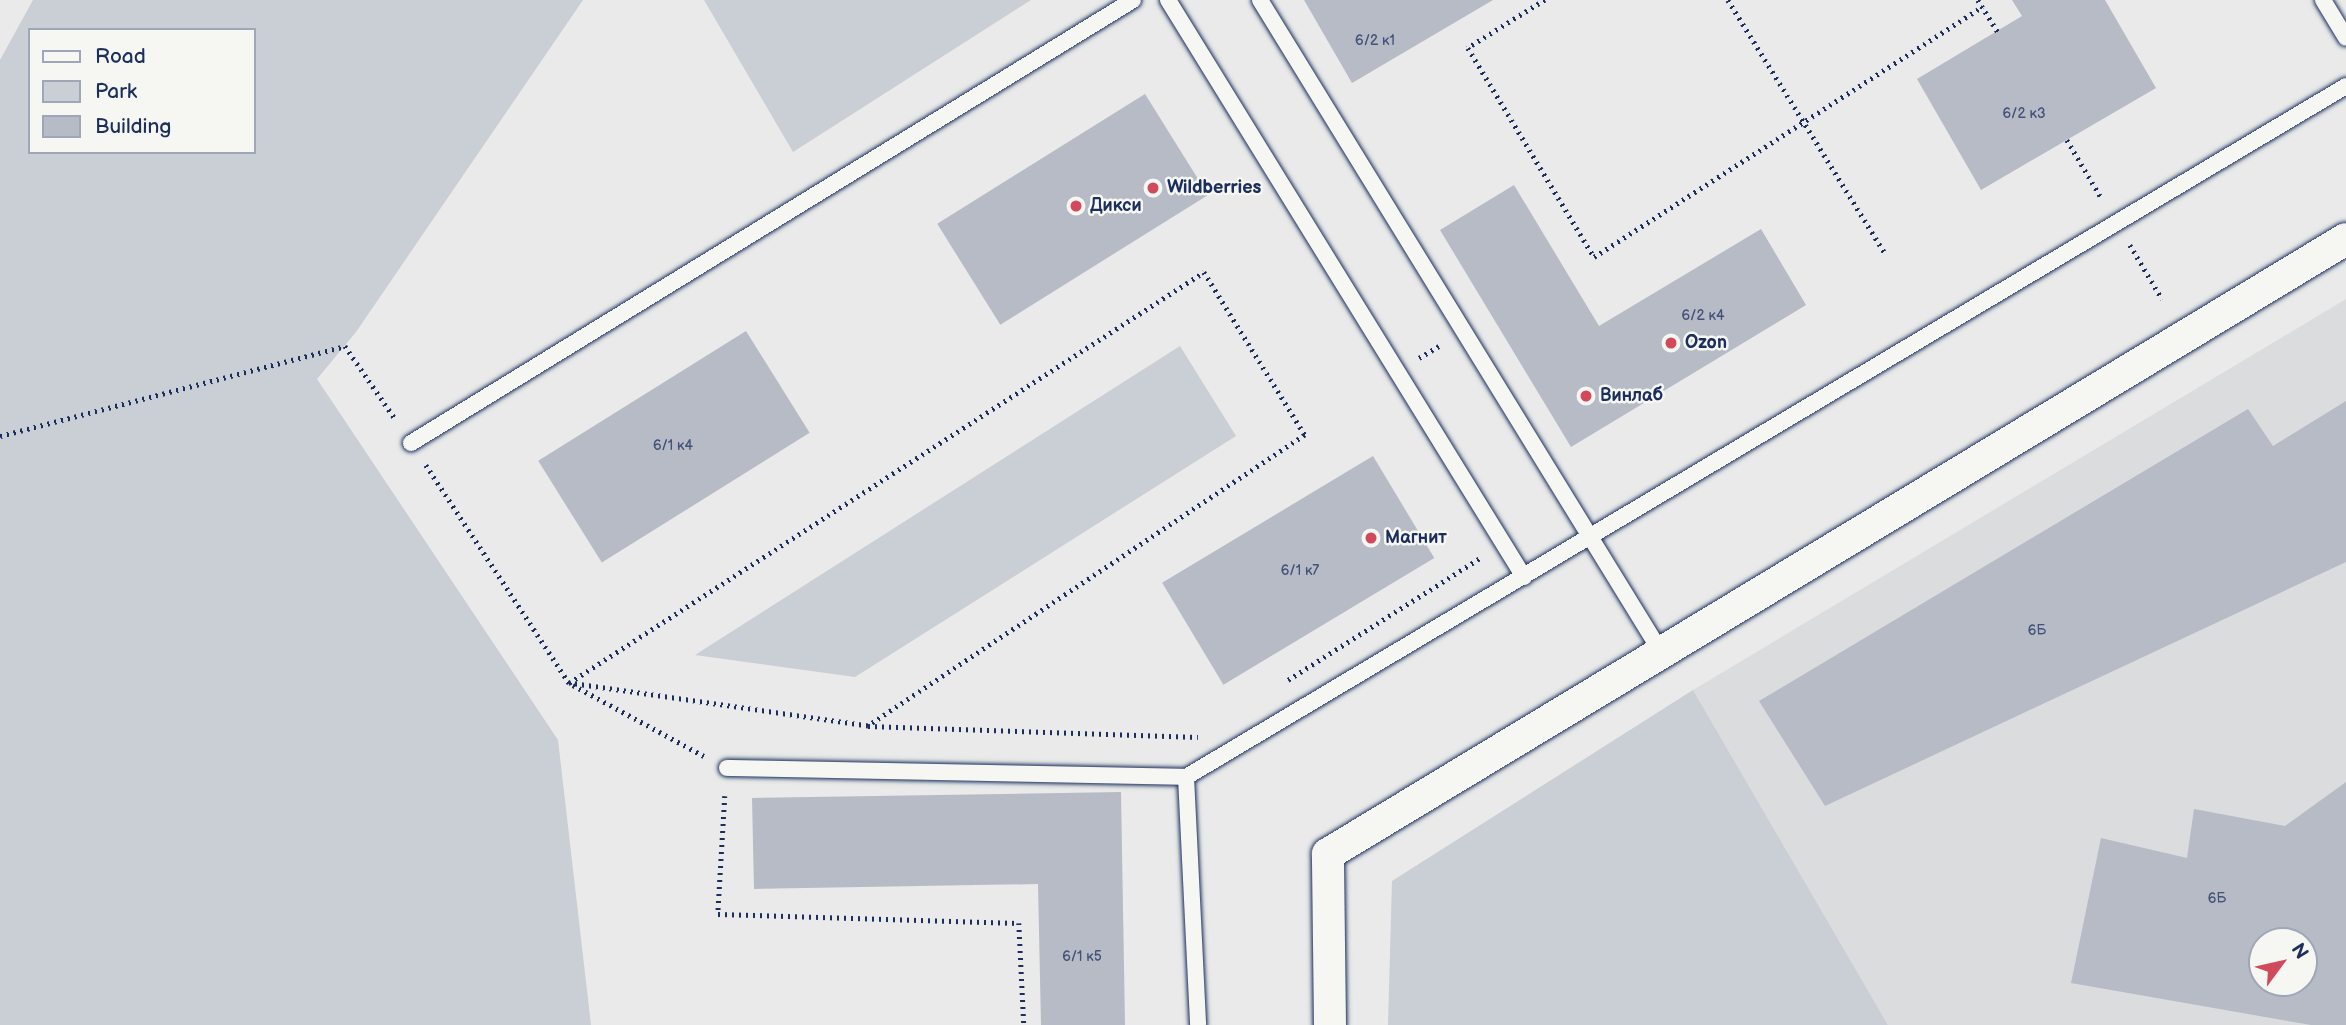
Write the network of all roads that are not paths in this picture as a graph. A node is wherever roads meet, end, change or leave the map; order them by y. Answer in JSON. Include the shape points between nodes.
{"nodes":[{"id":1,"x":1133,"y":0,"type":"edge"},
{"id":2,"x":1168,"y":0,"type":"edge"},
{"id":3,"x":1260,"y":0,"type":"edge"},
{"id":4,"x":2323,"y":0,"type":"edge"},
{"id":5,"x":2346,"y":38,"type":"edge"},
{"id":6,"x":2346,"y":86,"type":"edge"},
{"id":7,"x":2343,"y":237,"type":"edge"},
{"id":8,"x":411,"y":443,"type":"road end"},
{"id":9,"x":1589,"y":537,"type":"junction"},
{"id":10,"x":1524,"y":578,"type":"junction"},
{"id":11,"x":1661,"y":652,"type":"junction"},
{"id":12,"x":727,"y":768,"type":"road end"},
{"id":13,"x":1186,"y":777,"type":"junction"},
{"id":14,"x":1198,"y":1025,"type":"edge"},
{"id":15,"x":1330,"y":1025,"type":"edge"}],
"edges":[{"from":1,"to":8,"type":"lane"},
{"from":2,"to":10,"type":"lane"},
{"from":3,"to":9,"type":"lane"},
{"from":4,"to":5,"type":"lane"},
{"from":6,"to":9,"type":"lane"},
{"from":7,"to":11,"type":"street"},
{"from":9,"to":10,"type":"lane"},
{"from":9,"to":11,"type":"lane"},
{"from":10,"to":13,"type":"lane"},
{"from":11,"to":15,"type":"street","via":[[1328,854]]},
{"from":12,"to":13,"type":"lane"},
{"from":13,"to":14,"type":"lane"}]}
